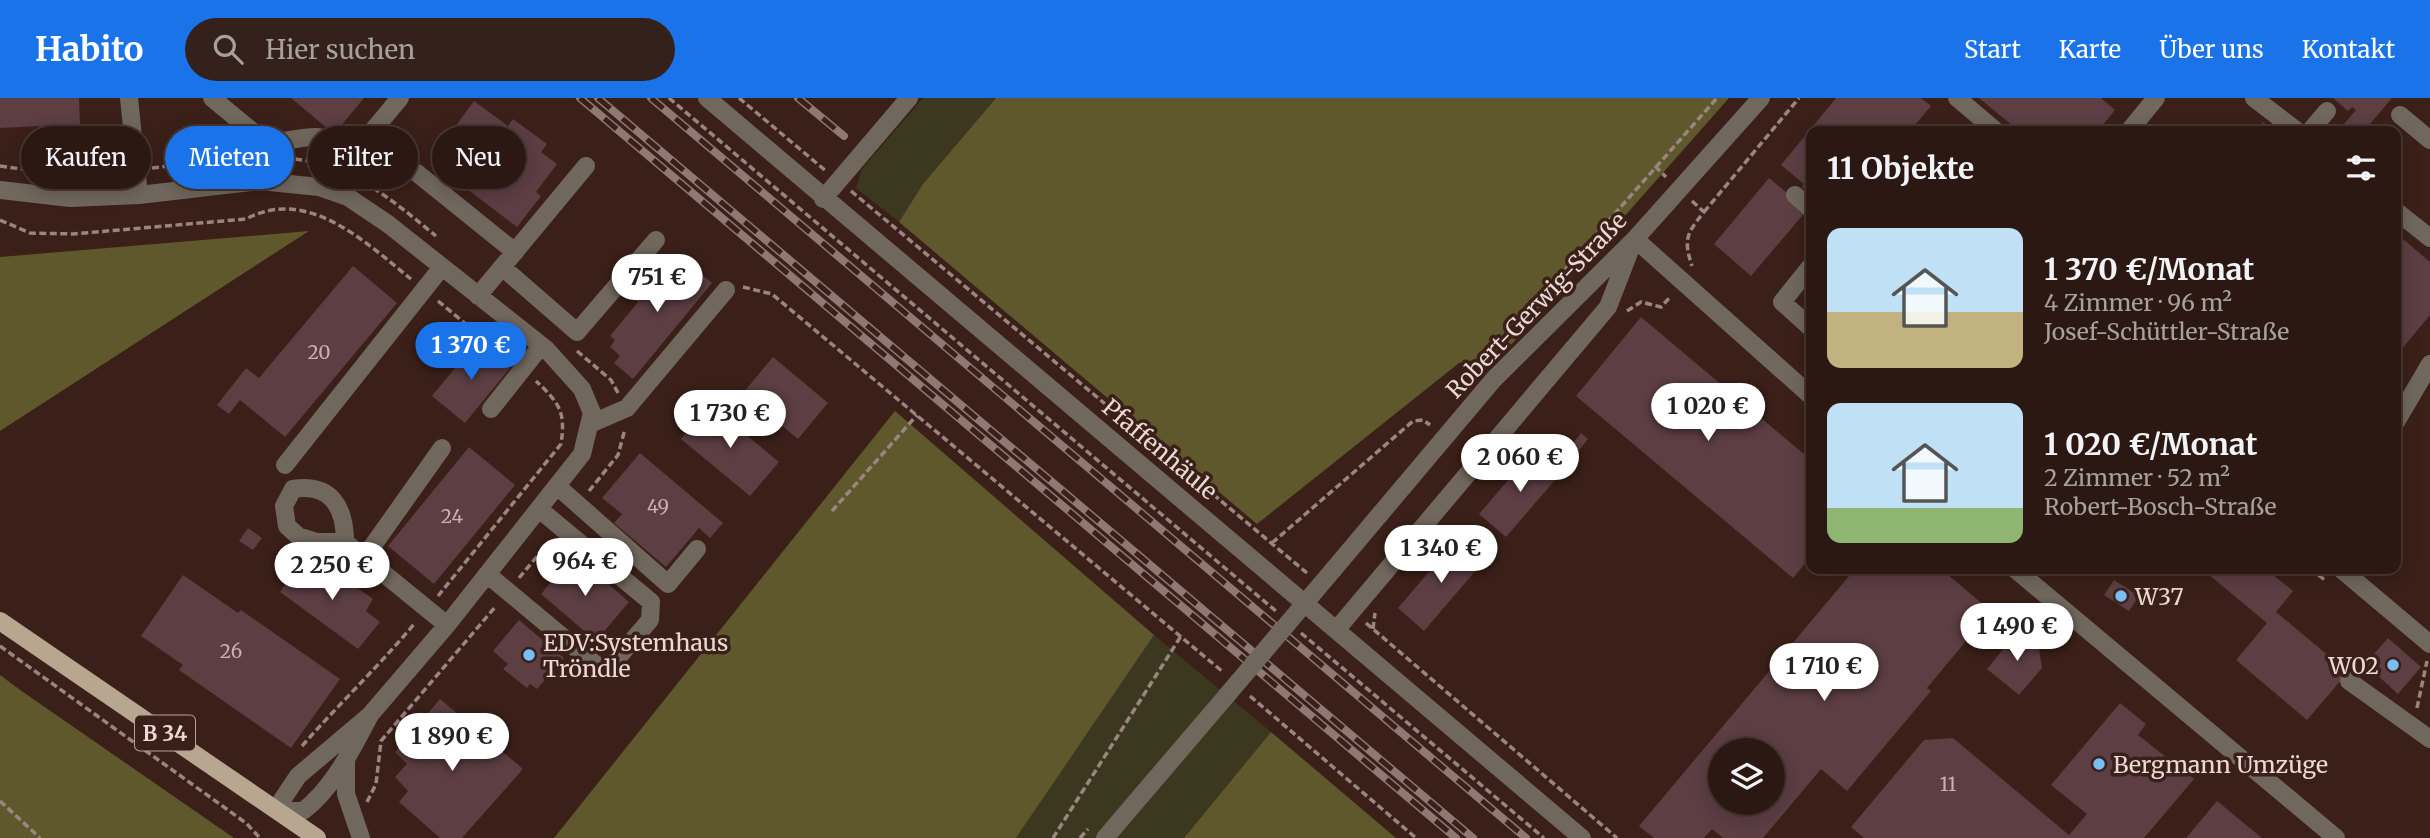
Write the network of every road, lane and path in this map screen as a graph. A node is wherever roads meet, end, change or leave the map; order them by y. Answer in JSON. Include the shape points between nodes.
{"nodes":[{"id":1,"x":129,"y":98,"type":"edge"},
{"id":2,"x":212,"y":98,"type":"edge"},
{"id":3,"x":400,"y":98,"type":"edge"},
{"id":4,"x":669,"y":98,"type":"edge"},
{"id":5,"x":707,"y":98,"type":"edge"},
{"id":6,"x":739,"y":98,"type":"edge"},
{"id":7,"x":909,"y":98,"type":"edge"},
{"id":8,"x":1717,"y":98,"type":"edge"},
{"id":9,"x":1761,"y":98,"type":"edge"},
{"id":10,"x":1799,"y":98,"type":"edge"},
{"id":11,"x":1957,"y":98,"type":"edge"},
{"id":12,"x":2155,"y":98,"type":"edge"},
{"id":13,"x":2254,"y":98,"type":"edge"},
{"id":14,"x":2328,"y":111,"type":"dead end"},
{"id":15,"x":2400,"y":115,"type":"dead end"},
{"id":16,"x":132,"y":126,"type":"edge"},
{"id":17,"x":241,"y":126,"type":"edge"},
{"id":18,"x":1990,"y":126,"type":"edge"},
{"id":19,"x":2133,"y":126,"type":"edge"},
{"id":20,"x":2290,"y":126,"type":"edge"},
{"id":21,"x":2314,"y":126,"type":"edge"},
{"id":22,"x":2430,"y":140,"type":"edge"},
{"id":23,"x":294,"y":142,"type":"edge"},
{"id":24,"x":294,"y":155,"type":"edge"},
{"id":25,"x":0,"y":166,"type":"edge"},
{"id":26,"x":586,"y":166,"type":"dead end"},
{"id":27,"x":21,"y":169,"type":"edge"},
{"id":28,"x":418,"y":174,"type":"edge"},
{"id":29,"x":838,"y":181,"type":"junction"},
{"id":30,"x":294,"y":184,"type":"edge"},
{"id":31,"x":139,"y":189,"type":"edge"},
{"id":32,"x":191,"y":189,"type":"edge"},
{"id":33,"x":0,"y":190,"type":"edge"},
{"id":34,"x":139,"y":195,"type":"junction"},
{"id":35,"x":1795,"y":195,"type":"dead end"},
{"id":36,"x":823,"y":199,"type":"junction"},
{"id":37,"x":1806,"y":205,"type":"edge"},
{"id":38,"x":1704,"y":212,"type":"dead end"},
{"id":39,"x":2401,"y":215,"type":"edge"},
{"id":40,"x":0,"y":220,"type":"edge"},
{"id":41,"x":439,"y":239,"type":"dead end"},
{"id":42,"x":1635,"y":239,"type":"junction"},
{"id":43,"x":2430,"y":239,"type":"edge"},
{"id":44,"x":656,"y":240,"type":"dead end"},
{"id":45,"x":515,"y":253,"type":"junction"},
{"id":46,"x":442,"y":267,"type":"junction"},
{"id":47,"x":502,"y":267,"type":"junction"},
{"id":48,"x":1806,"y":272,"type":"edge"},
{"id":49,"x":424,"y":289,"type":"junction"},
{"id":50,"x":726,"y":290,"type":"joint"},
{"id":51,"x":478,"y":296,"type":"junction"},
{"id":52,"x":1806,"y":324,"type":"edge"},
{"id":53,"x":541,"y":346,"type":"junction"},
{"id":54,"x":574,"y":348,"type":"dead end"},
{"id":55,"x":2430,"y":364,"type":"edge"},
{"id":56,"x":1481,"y":365,"type":"dead end"},
{"id":57,"x":522,"y":370,"type":"junction"},
{"id":58,"x":1806,"y":392,"type":"edge"},
{"id":59,"x":627,"y":408,"type":"junction"},
{"id":60,"x":491,"y":409,"type":"dead end"},
{"id":61,"x":2401,"y":413,"type":"edge"},
{"id":62,"x":917,"y":415,"type":"junction"},
{"id":63,"x":1438,"y":415,"type":"dead end"},
{"id":64,"x":590,"y":424,"type":"junction"},
{"id":65,"x":442,"y":448,"type":"dead end"},
{"id":66,"x":285,"y":465,"type":"dead end"},
{"id":67,"x":557,"y":486,"type":"junction"},
{"id":68,"x":578,"y":505,"type":"junction"},
{"id":69,"x":539,"y":509,"type":"junction"},
{"id":70,"x":832,"y":511,"type":"dead end"},
{"id":71,"x":561,"y":528,"type":"junction"},
{"id":72,"x":345,"y":542,"type":"dead end"},
{"id":73,"x":1272,"y":543,"type":"junction"},
{"id":74,"x":697,"y":550,"type":"dead end"},
{"id":75,"x":364,"y":558,"type":"junction"},
{"id":76,"x":1255,"y":559,"type":"junction"},
{"id":77,"x":487,"y":574,"type":"junction"},
{"id":78,"x":2021,"y":574,"type":"edge"},
{"id":79,"x":2316,"y":574,"type":"edge"},
{"id":80,"x":2346,"y":574,"type":"edge"},
{"id":81,"x":2330,"y":584,"type":"dead end"},
{"id":82,"x":508,"y":592,"type":"junction"},
{"id":83,"x":430,"y":593,"type":"dead end"},
{"id":84,"x":419,"y":619,"type":"dead end"},
{"id":85,"x":1286,"y":620,"type":"dead end"},
{"id":86,"x":0,"y":621,"type":"edge"},
{"id":87,"x":447,"y":625,"type":"junction"},
{"id":88,"x":1296,"y":629,"type":"dead end"},
{"id":89,"x":1337,"y":629,"type":"junction"},
{"id":90,"x":1373,"y":629,"type":"dead end"},
{"id":91,"x":1181,"y":636,"type":"junction"},
{"id":92,"x":0,"y":646,"type":"edge"},
{"id":93,"x":2424,"y":649,"type":"edge"},
{"id":94,"x":2349,"y":681,"type":"dead end"},
{"id":95,"x":1234,"y":688,"type":"junction"},
{"id":96,"x":370,"y":715,"type":"junction"},
{"id":97,"x":327,"y":717,"type":"dead end"},
{"id":98,"x":2413,"y":728,"type":"junction"},
{"id":99,"x":2430,"y":739,"type":"edge"},
{"id":100,"x":346,"y":759,"type":"junction"},
{"id":101,"x":0,"y":802,"type":"edge"},
{"id":102,"x":276,"y":809,"type":"junction"},
{"id":103,"x":351,"y":810,"type":"junction"},
{"id":104,"x":40,"y":838,"type":"edge"},
{"id":105,"x":260,"y":838,"type":"edge"},
{"id":106,"x":317,"y":838,"type":"edge"},
{"id":107,"x":361,"y":838,"type":"edge"},
{"id":108,"x":1053,"y":838,"type":"edge"},
{"id":109,"x":1105,"y":838,"type":"edge"},
{"id":110,"x":1416,"y":838,"type":"edge"},
{"id":111,"x":1545,"y":838,"type":"edge"},
{"id":112,"x":1582,"y":838,"type":"edge"},
{"id":113,"x":1616,"y":838,"type":"edge"},
{"id":114,"x":2336,"y":838,"type":"edge"}],
"edges":[{"from":1,"to":16,"type":"street"},
{"from":2,"to":17,"type":"street"},
{"from":3,"to":23,"type":"street","via":[[359,147],[347,148],[316,137]]},
{"from":4,"to":85,"type":"path"},
{"from":5,"to":36,"type":"street","name":"Pfaffenhäule"},
{"from":6,"to":29,"type":"path"},
{"from":7,"to":29,"type":"street"},
{"from":8,"to":56,"type":"path"},
{"from":9,"to":42,"type":"street","name":"Robert-Gerwig-Straße"},
{"from":10,"to":38,"type":"path"},
{"from":11,"to":18,"type":"street"},
{"from":12,"to":19,"type":"street"},
{"from":13,"to":20,"type":"street"},
{"from":14,"to":21,"type":"street"},
{"from":15,"to":22,"type":"street"},
{"from":24,"to":41,"type":"path","via":[[322,162],[388,196]]},
{"from":25,"to":27,"type":"path"},
{"from":26,"to":45,"type":"street"},
{"from":28,"to":45,"type":"street"},
{"from":29,"to":36,"type":"street"},
{"from":29,"to":73,"type":"path"},
{"from":30,"to":46,"type":"street","via":[[348,197]]},
{"from":31,"to":34,"type":"street"},
{"from":32,"to":34,"type":"street"},
{"from":33,"to":34,"type":"street","via":[[70,198]]},
{"from":35,"to":37,"type":"street"},
{"from":36,"to":76,"type":"street","name":"Pfaffenhäule"},
{"from":39,"to":43,"type":"street"},
{"from":40,"to":49,"type":"path","via":[[30,233],[74,234],[246,219],[265,209],[287,209],[316,214],[342,226]]},
{"from":42,"to":58,"type":"street"},
{"from":42,"to":89,"type":"street","via":[[1608,307]]},
{"from":42,"to":95,"type":"street","name":"Robert-Gerwig-Straße","bridge":true,"via":[[1494,379]]},
{"from":44,"to":47,"type":"street","via":[[577,332]]},
{"from":45,"to":47,"type":"street"},
{"from":46,"to":49,"type":"street"},
{"from":46,"to":51,"type":"street"},
{"from":47,"to":51,"type":"street"},
{"from":48,"to":52,"type":"street","via":[[1782,302]]},
{"from":49,"to":57,"type":"path"},
{"from":49,"to":66,"type":"street"},
{"from":50,"to":59,"type":"street"},
{"from":50,"to":62,"type":"path","via":[[744,287],[772,294]]},
{"from":51,"to":53,"type":"street"},
{"from":53,"to":57,"type":"street"},
{"from":53,"to":64,"type":"street","via":[[582,389],[592,414]]},
{"from":54,"to":59,"type":"path","via":[[611,380]]},
{"from":55,"to":61,"type":"street"},
{"from":57,"to":60,"type":"street"},
{"from":57,"to":83,"type":"path","via":[[556,402],[563,415],[561,444],[437,597]]},
{"from":59,"to":64,"type":"street"},
{"from":59,"to":68,"type":"path","via":[[618,455]]},
{"from":62,"to":70,"type":"path"},
{"from":62,"to":91,"type":"path"},
{"from":63,"to":73,"type":"path","via":[[1430,425],[1413,421]]},
{"from":64,"to":67,"type":"street","via":[[582,454]]},
{"from":65,"to":75,"type":"street"},
{"from":67,"to":68,"type":"street"},
{"from":67,"to":69,"type":"street"},
{"from":68,"to":74,"type":"street","via":[[668,584]]},
{"from":69,"to":71,"type":"street"},
{"from":69,"to":77,"type":"street"},
{"from":71,"to":82,"type":"path"},
{"from":71,"to":82,"type":"street","via":[[650,602],[650,620],[615,661],[601,669]]},
{"from":72,"to":75,"type":"street"},
{"from":73,"to":76,"type":"path"},
{"from":75,"to":87,"type":"street"},
{"from":76,"to":89,"type":"street","name":"Pfaffenhäule"},
{"from":77,"to":82,"type":"street"},
{"from":77,"to":87,"type":"street"},
{"from":78,"to":114,"type":"street"},
{"from":79,"to":81,"type":"path"},
{"from":80,"to":93,"type":"street"},
{"from":82,"to":103,"type":"path","via":[[382,741],[376,784],[366,803]]},
{"from":84,"to":97,"type":"path","via":[[370,677]]},
{"from":86,"to":102,"type":"main road","number":"B 34"},
{"from":87,"to":96,"type":"street"},
{"from":88,"to":111,"type":"path"},
{"from":89,"to":112,"type":"street","name":"Pfaffenhäule"},
{"from":90,"to":113,"type":"path"},
{"from":91,"to":95,"type":"path"},
{"from":91,"to":108,"type":"path"},
{"from":92,"to":105,"type":"path","via":[[246,822]]},
{"from":93,"to":98,"type":"path","via":[[2427,661]]},
{"from":94,"to":98,"type":"street"},
{"from":95,"to":109,"type":"street","name":"Robert-Gerwig-Straße"},
{"from":95,"to":110,"type":"path"},
{"from":96,"to":100,"type":"street"},
{"from":96,"to":102,"type":"street","via":[[298,776]]},
{"from":98,"to":99,"type":"street"},
{"from":100,"to":102,"type":"street","via":[[318,800],[303,811]]},
{"from":100,"to":103,"type":"street"},
{"from":101,"to":104,"type":"path"},
{"from":102,"to":106,"type":"main road","number":"B 34"},
{"from":103,"to":107,"type":"street"}]}
